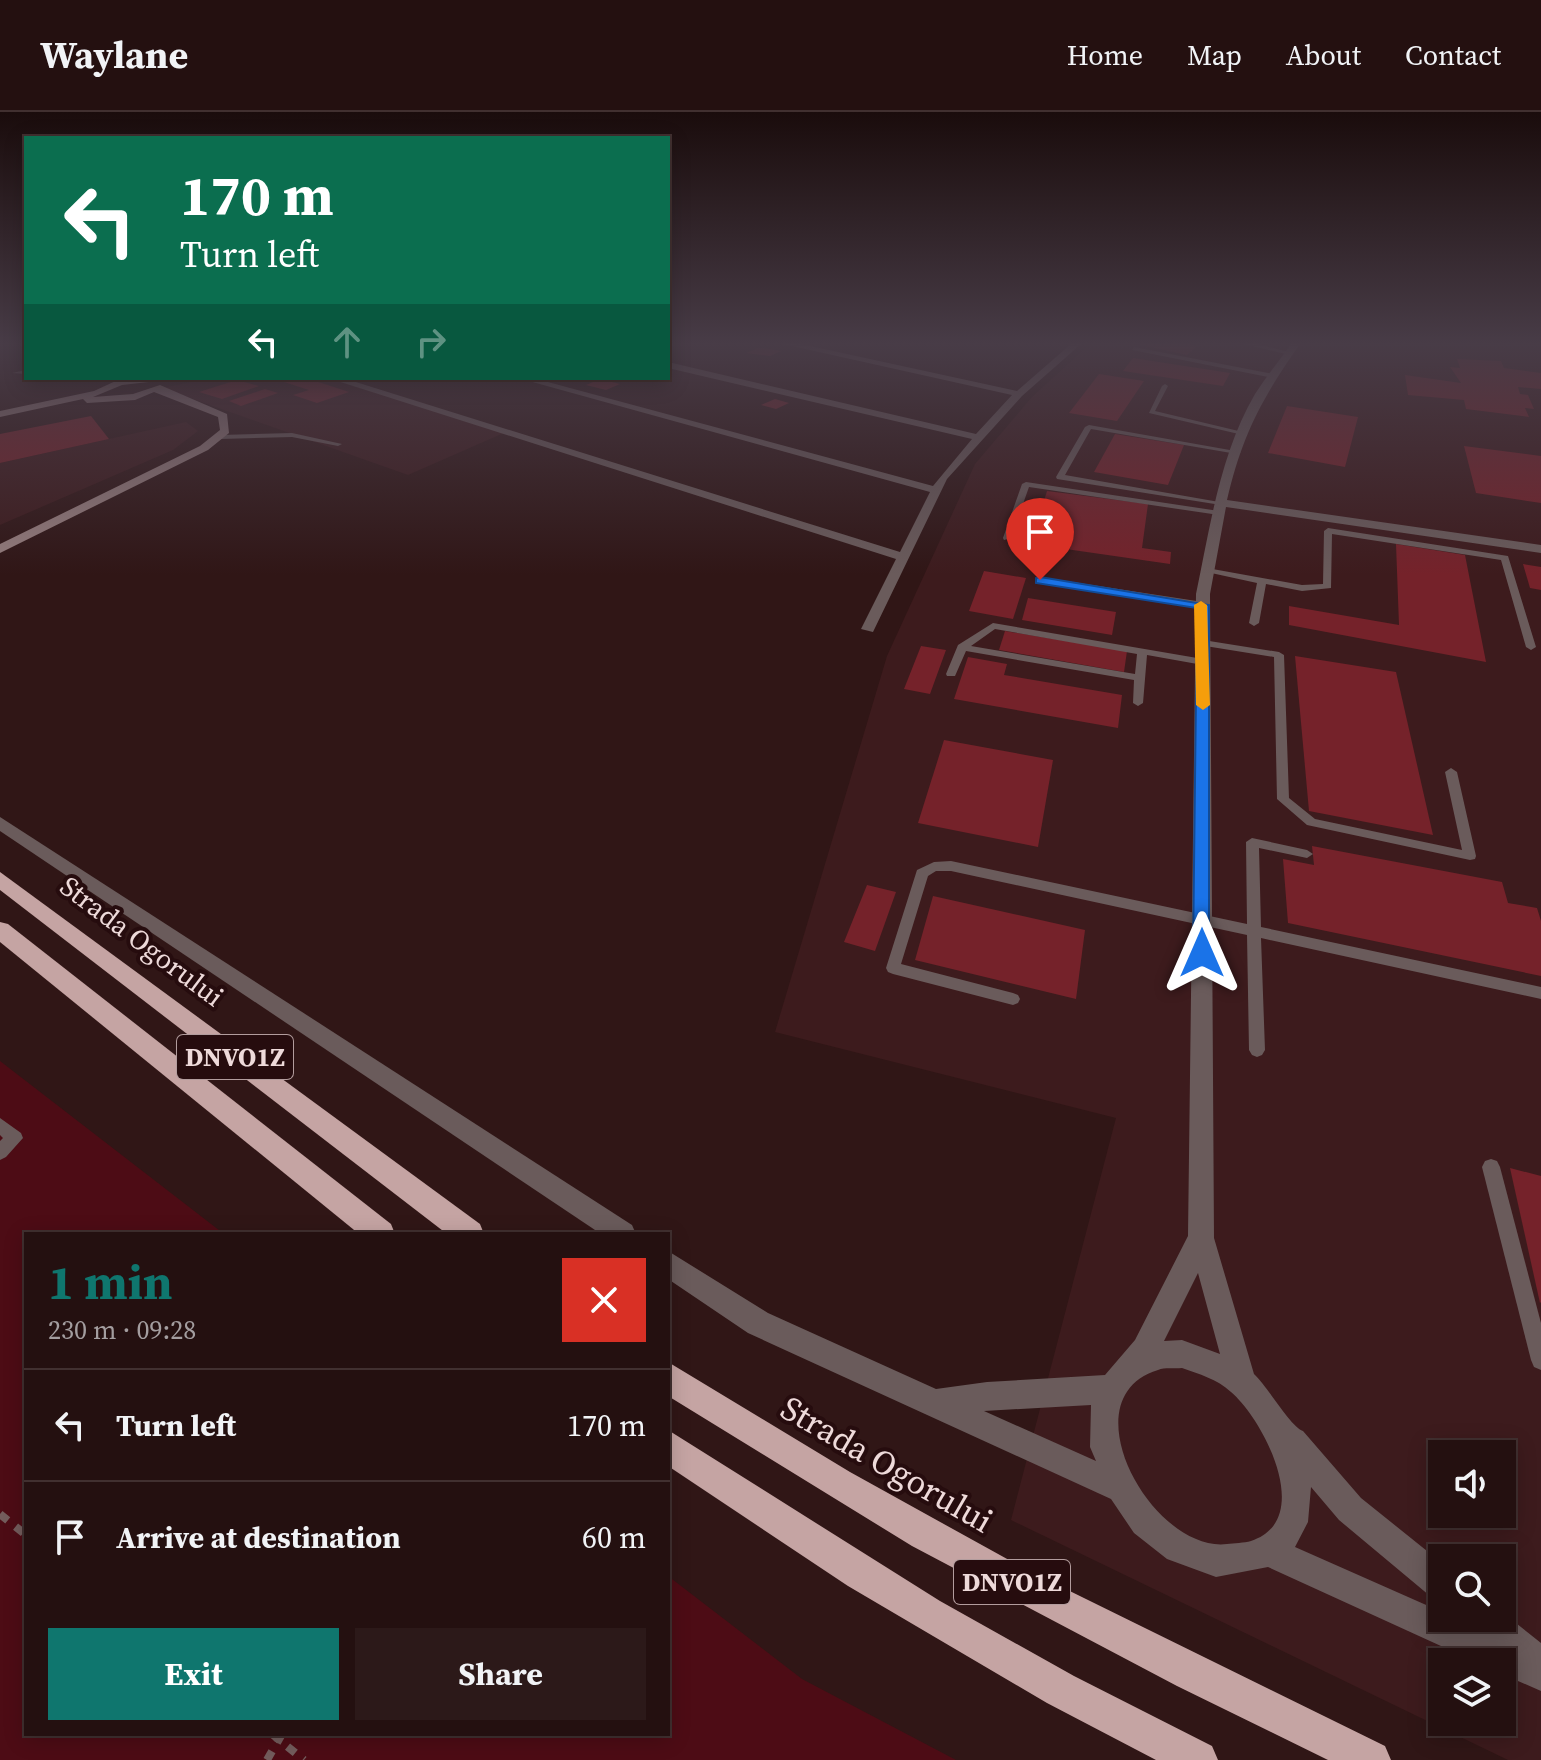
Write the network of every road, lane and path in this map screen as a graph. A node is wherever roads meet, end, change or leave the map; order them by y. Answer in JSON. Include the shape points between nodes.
{"nodes":[{"id":1,"x":223,"y":421,"type":"edge"},
{"id":2,"x":470,"y":421,"type":"edge"},
{"id":3,"x":681,"y":421,"type":"edge"},
{"id":4,"x":906,"y":421,"type":"edge"},
{"id":5,"x":995,"y":421,"type":"edge"},
{"id":6,"x":1185,"y":421,"type":"edge"},
{"id":7,"x":1249,"y":421,"type":"edge"},
{"id":8,"x":1243,"y":433,"type":"junction"},
{"id":9,"x":220,"y":437,"type":"junction"},
{"id":10,"x":979,"y":438,"type":"junction"},
{"id":11,"x":338,"y":444,"type":"dead end"},
{"id":12,"x":1237,"y":452,"type":"junction"},
{"id":13,"x":936,"y":490,"type":"junction"},
{"id":14,"x":1220,"y":508,"type":"junction"},
{"id":15,"x":1007,"y":538,"type":"dead end"},
{"id":16,"x":0,"y":549,"type":"edge"},
{"id":17,"x":1541,"y":549,"type":"edge"},
{"id":18,"x":903,"y":557,"type":"junction"},
{"id":19,"x":1207,"y":571,"type":"junction"},
{"id":20,"x":1040,"y":580,"type":"dead end"},
{"id":21,"x":1262,"y":581,"type":"junction"},
{"id":22,"x":1203,"y":605,"type":"junction"},
{"id":23,"x":1254,"y":623,"type":"dead end"},
{"id":24,"x":868,"y":629,"type":"dead end"},
{"id":25,"x":1203,"y":643,"type":"junction"},
{"id":26,"x":962,"y":647,"type":"junction"},
{"id":27,"x":1531,"y":647,"type":"dead end"},
{"id":28,"x":1142,"y":651,"type":"junction"},
{"id":29,"x":1203,"y":662,"type":"junction"},
{"id":30,"x":951,"y":674,"type":"dead end"},
{"id":31,"x":1140,"y":678,"type":"junction"},
{"id":32,"x":1138,"y":703,"type":"dead end"},
{"id":33,"x":1451,"y":772,"type":"dead end"},
{"id":34,"x":0,"y":823,"type":"edge"},
{"id":35,"x":1307,"y":854,"type":"dead end"},
{"id":36,"x":0,"y":879,"type":"edge"},
{"id":37,"x":1202,"y":921,"type":"junction"},
{"id":38,"x":0,"y":930,"type":"edge"},
{"id":39,"x":1255,"y":932,"type":"junction"},
{"id":40,"x":1541,"y":993,"type":"edge"},
{"id":41,"x":1013,"y":999,"type":"dead end"},
{"id":42,"x":1257,"y":1050,"type":"dead end"},
{"id":43,"x":0,"y":1125,"type":"edge"},
{"id":44,"x":0,"y":1152,"type":"edge"},
{"id":45,"x":1491,"y":1167,"type":"dead end"},
{"id":46,"x":378,"y":1232,"type":"edge"},
{"id":47,"x":467,"y":1232,"type":"edge"},
{"id":48,"x":620,"y":1232,"type":"edge"},
{"id":49,"x":1201,"y":1238,"type":"junction"},
{"id":50,"x":670,"y":1265,"type":"edge"},
{"id":51,"x":1541,"y":1360,"type":"edge"},
{"id":52,"x":1120,"y":1378,"type":"junction"},
{"id":53,"x":670,"y":1379,"type":"edge"},
{"id":54,"x":1242,"y":1382,"type":"junction"},
{"id":55,"x":937,"y":1403,"type":"junction"},
{"id":56,"x":1281,"y":1429,"type":"junction"},
{"id":57,"x":670,"y":1447,"type":"edge"},
{"id":58,"x":1118,"y":1487,"type":"junction"},
{"id":59,"x":0,"y":1514,"type":"edge"},
{"id":60,"x":24,"y":1533,"type":"edge"},
{"id":61,"x":1268,"y":1551,"type":"junction"},
{"id":62,"x":1428,"y":1573,"type":"edge"},
{"id":63,"x":1500,"y":1632,"type":"edge"},
{"id":64,"x":1541,"y":1665,"type":"edge"},
{"id":65,"x":1541,"y":1674,"type":"edge"},
{"id":66,"x":278,"y":1736,"type":"edge"},
{"id":67,"x":267,"y":1760,"type":"edge"},
{"id":68,"x":304,"y":1760,"type":"edge"},
{"id":69,"x":1198,"y":1760,"type":"edge"},
{"id":70,"x":1371,"y":1760,"type":"edge"}],
"edges":[{"from":1,"to":9,"type":"main road","via":[[227,426]]},
{"from":2,"to":18,"type":"street"},
{"from":3,"to":13,"type":"street"},
{"from":4,"to":10,"type":"street"},
{"from":5,"to":10,"type":"street"},
{"from":6,"to":8,"type":"lane"},
{"from":7,"to":8,"type":"street"},
{"from":8,"to":12,"type":"street"},
{"from":9,"to":11,"type":"lane","via":[[292,435]]},
{"from":9,"to":16,"type":"main road"},
{"from":10,"to":13,"type":"street"},
{"from":12,"to":14,"type":"street"},
{"from":12,"to":14,"type":"lane","via":[[1089,427],[1060,477]]},
{"from":13,"to":18,"type":"street"},
{"from":14,"to":15,"type":"lane","via":[[1026,484]]},
{"from":14,"to":17,"type":"street"},
{"from":14,"to":19,"type":"street"},
{"from":18,"to":24,"type":"street"},
{"from":19,"to":21,"type":"lane"},
{"from":19,"to":22,"type":"street"},
{"from":20,"to":22,"type":"lane"},
{"from":21,"to":23,"type":"lane"},
{"from":21,"to":27,"type":"lane","via":[[1328,586],[1328,531],[1505,558]]},
{"from":22,"to":25,"type":"street"},
{"from":25,"to":29,"type":"street"},
{"from":25,"to":33,"type":"lane","via":[[1279,655],[1283,799],[1311,822],[1470,856]]},
{"from":26,"to":28,"type":"lane","via":[[993,626]]},
{"from":26,"to":30,"type":"lane"},
{"from":26,"to":31,"type":"lane"},
{"from":28,"to":29,"type":"lane"},
{"from":28,"to":31,"type":"lane"},
{"from":29,"to":37,"type":"street"},
{"from":31,"to":32,"type":"lane"},
{"from":34,"to":48,"type":"street"},
{"from":35,"to":39,"type":"lane","via":[[1252,842]]},
{"from":36,"to":47,"type":"highway","name":"Strada Ogorului","number":"DNVO1Z"},
{"from":37,"to":39,"type":"lane"},
{"from":37,"to":41,"type":"lane","via":[[951,866],[922,873],[893,968]]},
{"from":37,"to":49,"type":"street"},
{"from":38,"to":46,"type":"highway","number":"DNVO1Z"},
{"from":39,"to":40,"type":"lane"},
{"from":39,"to":42,"type":"lane"},
{"from":43,"to":44,"type":"lane","via":[[15,1138]]},
{"from":45,"to":51,"type":"lane"},
{"from":49,"to":52,"type":"street","via":[[1145,1350]]},
{"from":49,"to":54,"type":"street"},
{"from":50,"to":55,"type":"street","via":[[758,1323]]},
{"from":52,"to":54,"type":"street","via":[[1153,1356],[1182,1354],[1212,1363]]},
{"from":52,"to":55,"type":"street"},
{"from":52,"to":58,"type":"street","via":[[1104,1429]]},
{"from":53,"to":70,"type":"highway","name":"Strada Ogorului","number":"DNVO1Z","via":[[798,1463],[946,1547],[1161,1660]]},
{"from":54,"to":56,"type":"street"},
{"from":55,"to":58,"type":"street"},
{"from":56,"to":61,"type":"street","via":[[1294,1464],[1297,1499],[1288,1529]]},
{"from":56,"to":62,"type":"street","via":[[1350,1509]]},
{"from":57,"to":69,"type":"highway","number":"DNVO1Z","via":[[769,1518],[921,1611]]},
{"from":58,"to":61,"type":"street","via":[[1141,1519],[1171,1545],[1206,1560],[1239,1563]]},
{"from":59,"to":60,"type":"path"},
{"from":61,"to":65,"type":"street"},
{"from":63,"to":64,"type":"street"},
{"from":66,"to":67,"type":"path"},
{"from":66,"to":68,"type":"path"}]}
